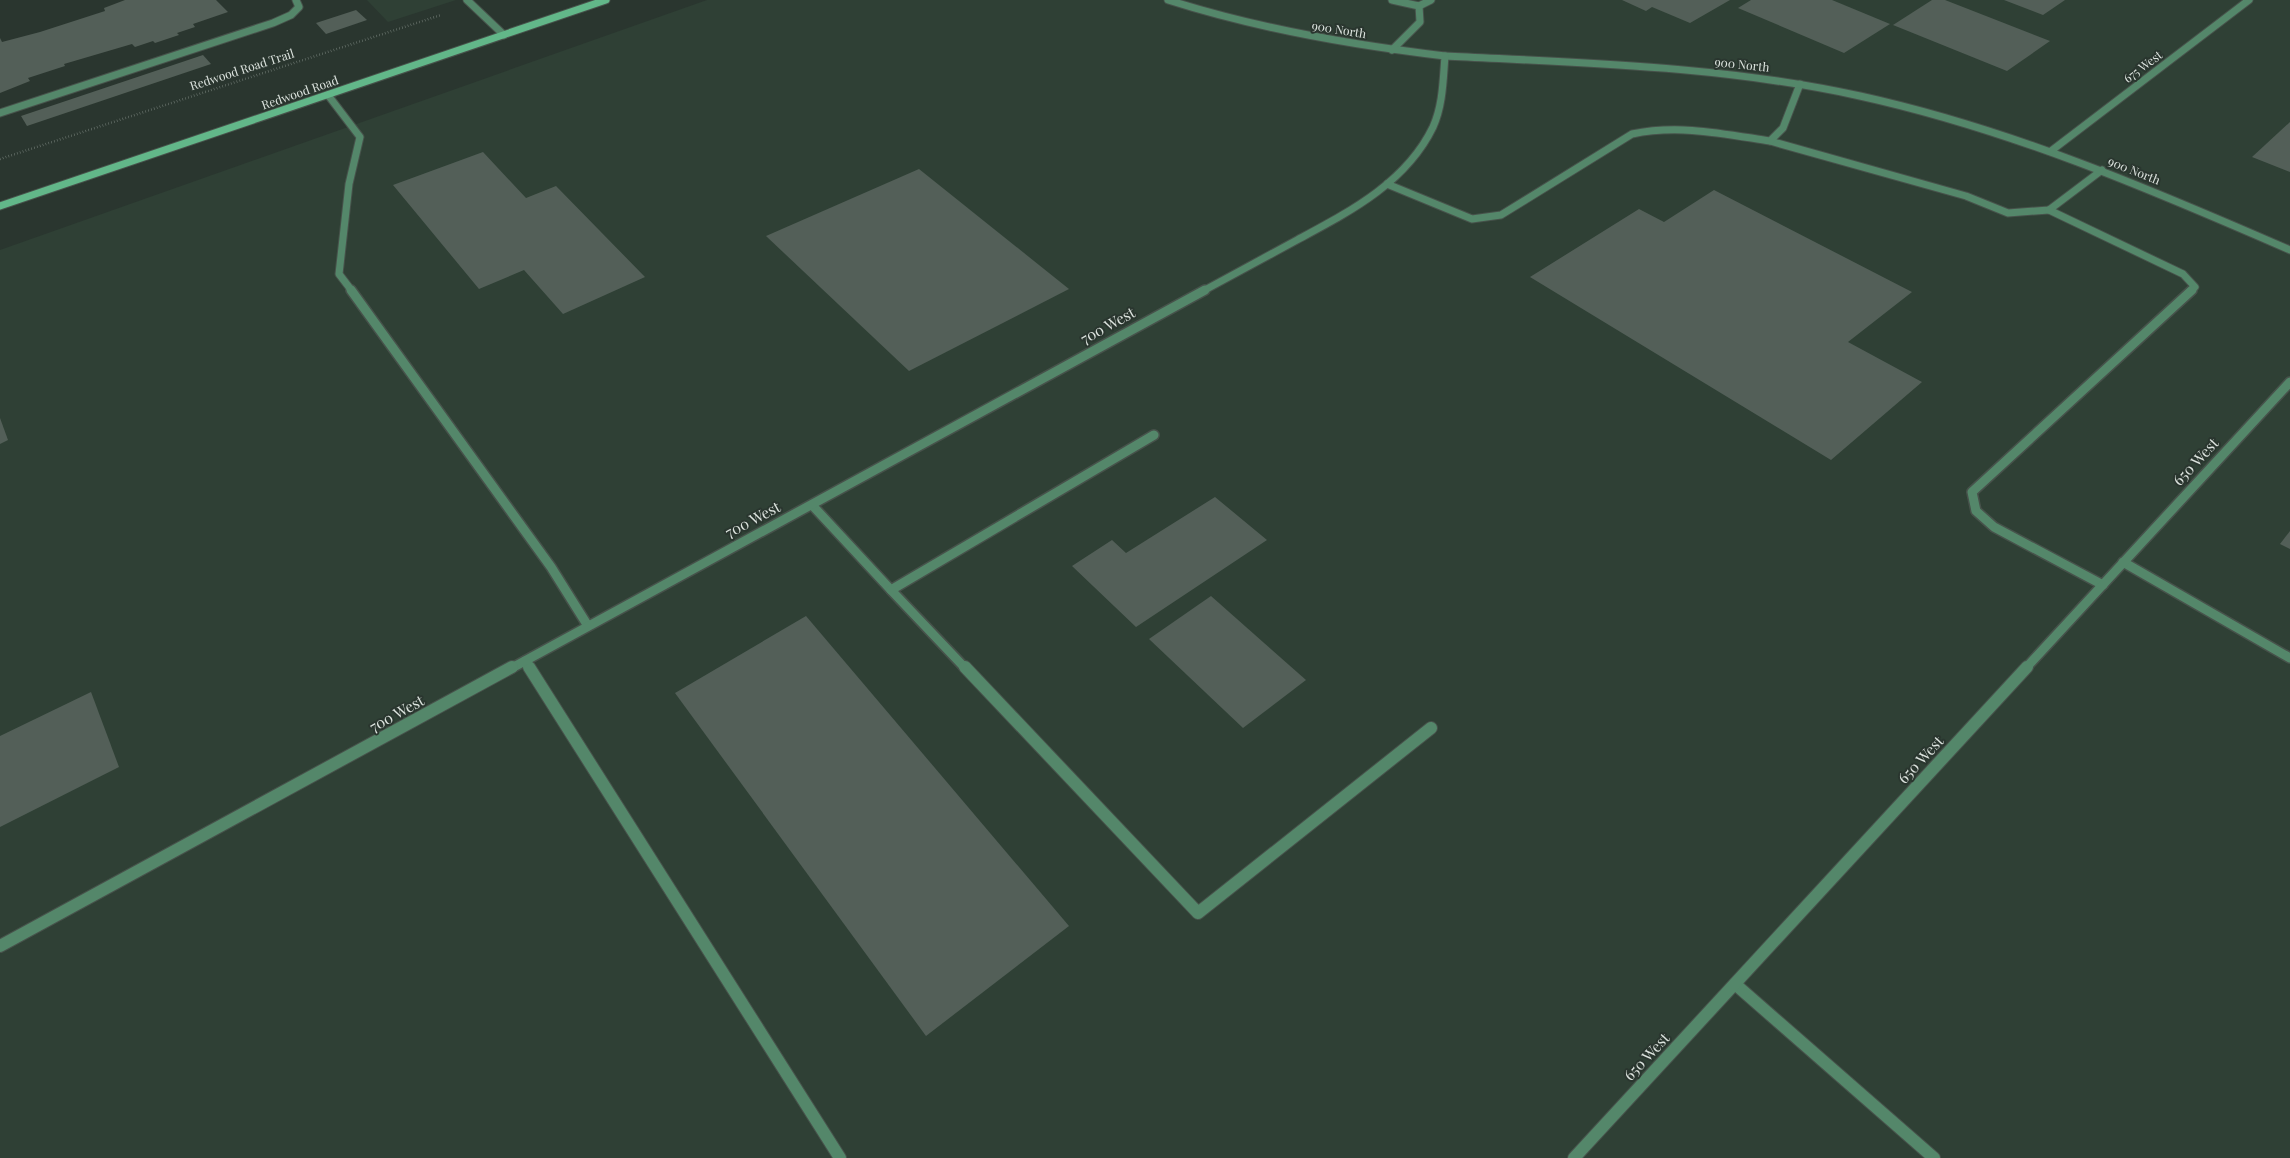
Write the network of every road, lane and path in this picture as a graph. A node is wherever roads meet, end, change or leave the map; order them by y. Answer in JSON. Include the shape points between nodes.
{"nodes":[{"id":1,"x":296,"y":0,"type":"edge"},
{"id":2,"x":467,"y":0,"type":"edge"},
{"id":3,"x":606,"y":0,"type":"edge"},
{"id":4,"x":1168,"y":0,"type":"edge"},
{"id":5,"x":1392,"y":0,"type":"edge"},
{"id":6,"x":1431,"y":0,"type":"edge"},
{"id":7,"x":2249,"y":0,"type":"edge"},
{"id":8,"x":473,"y":5,"type":"junction"},
{"id":9,"x":1419,"y":6,"type":"junction"},
{"id":10,"x":504,"y":35,"type":"junction"},
{"id":11,"x":1392,"y":50,"type":"junction"},
{"id":12,"x":1445,"y":56,"type":"junction"},
{"id":13,"x":1800,"y":84,"type":"junction"},
{"id":14,"x":328,"y":95,"type":"junction"},
{"id":15,"x":0,"y":113,"type":"edge"},
{"id":16,"x":1770,"y":141,"type":"junction"},
{"id":17,"x":2051,"y":151,"type":"junction"},
{"id":18,"x":0,"y":159,"type":"edge"},
{"id":19,"x":2102,"y":170,"type":"junction"},
{"id":20,"x":1387,"y":184,"type":"junction"},
{"id":21,"x":0,"y":206,"type":"edge"},
{"id":22,"x":2049,"y":210,"type":"junction"},
{"id":23,"x":2290,"y":250,"type":"edge"},
{"id":24,"x":2290,"y":382,"type":"edge"},
{"id":25,"x":1154,"y":435,"type":"dead end"},
{"id":26,"x":812,"y":505,"type":"junction"},
{"id":27,"x":2124,"y":562,"type":"junction"},
{"id":28,"x":2103,"y":585,"type":"junction"},
{"id":29,"x":891,"y":590,"type":"junction"},
{"id":30,"x":588,"y":626,"type":"junction"},
{"id":31,"x":2290,"y":658,"type":"edge"},
{"id":32,"x":525,"y":661,"type":"junction"},
{"id":33,"x":1431,"y":728,"type":"dead end"},
{"id":34,"x":0,"y":946,"type":"edge"},
{"id":35,"x":1735,"y":984,"type":"junction"},
{"id":36,"x":840,"y":1158,"type":"edge"},
{"id":37,"x":1574,"y":1158,"type":"edge"},
{"id":38,"x":1934,"y":1158,"type":"edge"}],
"edges":[{"from":1,"to":15,"type":"street","via":[[297,11],[273,23]]},
{"from":2,"to":8,"type":"street"},
{"from":3,"to":10,"type":"main road","name":"Redwood Road"},
{"from":4,"to":11,"type":"street","name":"900 North","via":[[1286,33]]},
{"from":5,"to":9,"type":"street"},
{"from":6,"to":9,"type":"street"},
{"from":7,"to":17,"type":"street","name":"675 West"},
{"from":8,"to":10,"type":"street"},
{"from":8,"to":18,"type":"path","name":"Redwood Road Trail"},
{"from":9,"to":11,"type":"street","via":[[1420,22]]},
{"from":10,"to":14,"type":"main road","name":"Redwood Road"},
{"from":11,"to":12,"type":"street","name":"900 North"},
{"from":12,"to":13,"type":"street","name":"900 North","via":[[1681,70]]},
{"from":12,"to":20,"type":"street","name":"700 West","via":[[1441,100],[1433,127],[1422,146]]},
{"from":13,"to":16,"type":"street","via":[[1783,128]]},
{"from":13,"to":17,"type":"street","name":"900 North","via":[[1920,110]]},
{"from":14,"to":21,"type":"main road","name":"Redwood Road"},
{"from":14,"to":30,"type":"street","via":[[360,136],[349,184],[339,274],[551,567]]},
{"from":16,"to":20,"type":"street","via":[[1672,128],[1645,130],[1632,134],[1500,215],[1488,219],[1472,219]]},
{"from":16,"to":22,"type":"street","via":[[1966,196],[2008,213]]},
{"from":17,"to":19,"type":"street","name":"900 North"},
{"from":19,"to":22,"type":"street"},
{"from":19,"to":23,"type":"street","name":"900 North"},
{"from":20,"to":26,"type":"street","name":"700 West","via":[[1278,250]]},
{"from":22,"to":28,"type":"street","via":[[2183,274],[2195,287],[1972,492],[1976,511],[1994,526]]},
{"from":24,"to":27,"type":"street","name":"650 West"},
{"from":25,"to":29,"type":"street"},
{"from":26,"to":29,"type":"street"},
{"from":26,"to":30,"type":"street","name":"700 West"},
{"from":27,"to":28,"type":"street","name":"650 West"},
{"from":27,"to":31,"type":"street"},
{"from":28,"to":35,"type":"street","name":"650 West"},
{"from":29,"to":33,"type":"street","via":[[1198,913]]},
{"from":30,"to":32,"type":"street","name":"700 West"},
{"from":32,"to":34,"type":"street","name":"700 West"},
{"from":32,"to":36,"type":"street"},
{"from":35,"to":37,"type":"street","name":"650 West"},
{"from":35,"to":38,"type":"street"}]}
